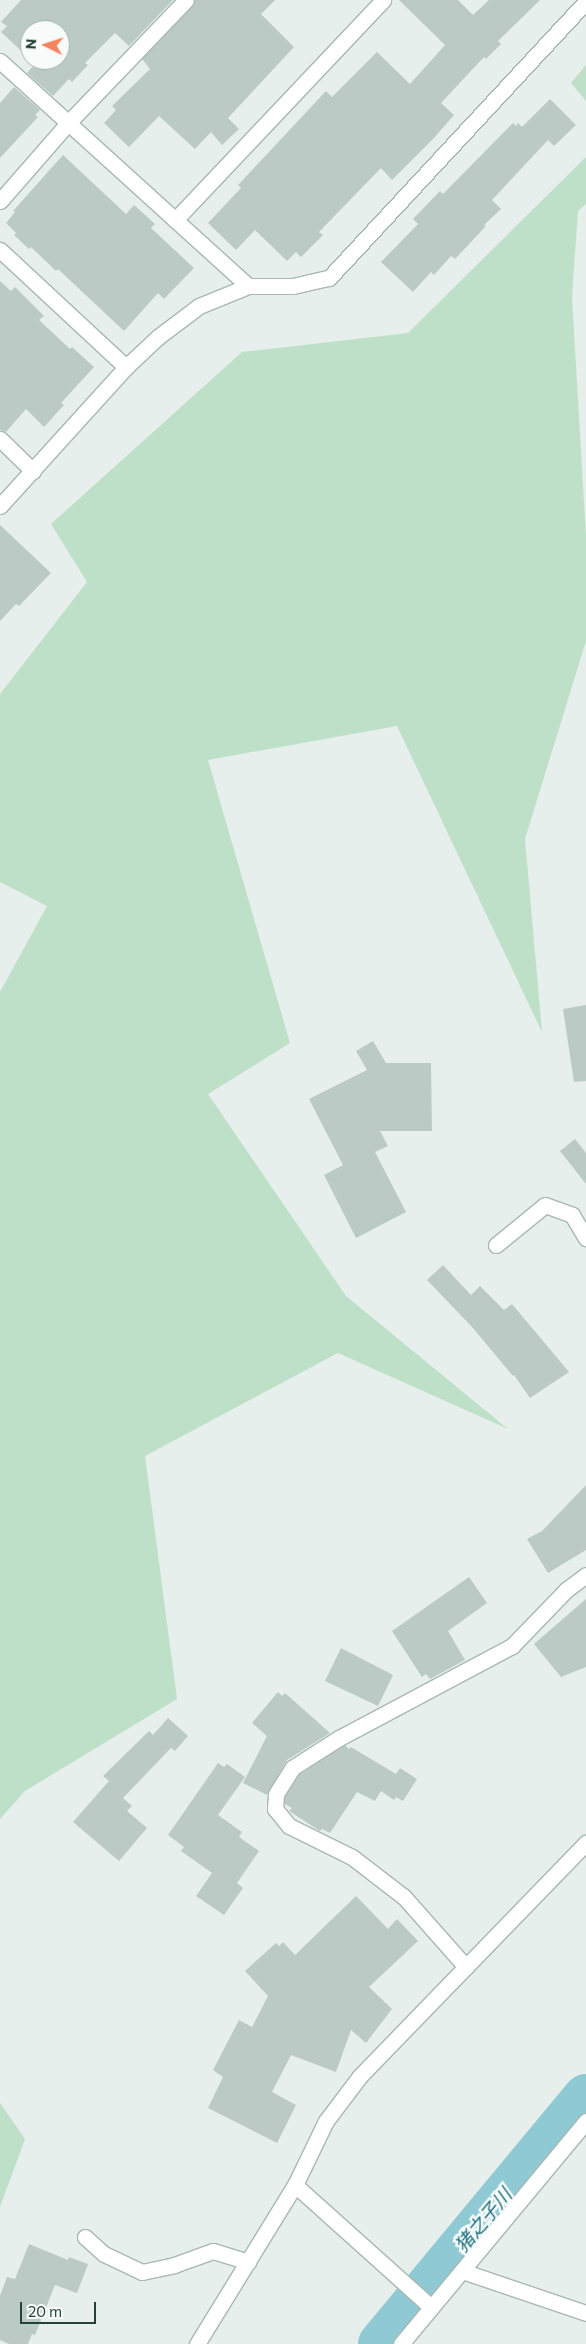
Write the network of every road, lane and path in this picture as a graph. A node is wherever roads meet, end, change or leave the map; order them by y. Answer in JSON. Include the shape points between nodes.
{"nodes":[{"id":1,"x":186,"y":0,"type":"edge"},
{"id":2,"x":383,"y":0,"type":"edge"},
{"id":3,"x":586,"y":1,"type":"edge"},
{"id":4,"x":0,"y":61,"type":"edge"},
{"id":5,"x":68,"y":123,"type":"junction"},
{"id":6,"x":0,"y":201,"type":"edge"},
{"id":7,"x":175,"y":220,"type":"junction"},
{"id":8,"x":0,"y":250,"type":"edge"},
{"id":9,"x":248,"y":286,"type":"junction"},
{"id":10,"x":126,"y":367,"type":"junction"},
{"id":11,"x":0,"y":439,"type":"edge"},
{"id":12,"x":33,"y":471,"type":"junction"},
{"id":13,"x":0,"y":506,"type":"edge"},
{"id":14,"x":586,"y":1238,"type":"edge"},
{"id":15,"x":496,"y":1245,"type":"dead end"},
{"id":16,"x":586,"y":1576,"type":"edge"},
{"id":17,"x":586,"y":1843,"type":"edge"},
{"id":18,"x":466,"y":1967,"type":"junction"},
{"id":19,"x":586,"y":2121,"type":"edge"},
{"id":20,"x":295,"y":2185,"type":"junction"},
{"id":21,"x":85,"y":2238,"type":"dead end"},
{"id":22,"x":248,"y":2262,"type":"junction"},
{"id":23,"x":462,"y":2271,"type":"junction"},
{"id":24,"x":427,"y":2303,"type":"junction"},
{"id":25,"x":586,"y":2313,"type":"edge"},
{"id":26,"x":198,"y":2344,"type":"edge"},
{"id":27,"x":401,"y":2344,"type":"edge"}],
"edges":[{"from":1,"to":5,"type":"street"},
{"from":2,"to":7,"type":"street"},
{"from":3,"to":9,"type":"street","via":[[329,278],[293,286]]},
{"from":4,"to":5,"type":"street"},
{"from":5,"to":6,"type":"street"},
{"from":5,"to":7,"type":"street"},
{"from":7,"to":9,"type":"street"},
{"from":8,"to":10,"type":"street"},
{"from":9,"to":10,"type":"street","via":[[199,306],[158,337]]},
{"from":10,"to":12,"type":"street"},
{"from":11,"to":12,"type":"street"},
{"from":12,"to":13,"type":"street"},
{"from":14,"to":15,"type":"street","via":[[572,1215],[545,1205]]},
{"from":16,"to":18,"type":"street","via":[[566,1590],[512,1646],[339,1738],[292,1768],[276,1794],[275,1809],[289,1826],[352,1856],[404,1897]]},
{"from":17,"to":18,"type":"street"},
{"from":18,"to":20,"type":"street","via":[[360,2076],[326,2121]]},
{"from":19,"to":23,"type":"street"},
{"from":20,"to":22,"type":"street"},
{"from":20,"to":24,"type":"street"},
{"from":21,"to":22,"type":"street","via":[[104,2254],[142,2272],[213,2251]]},
{"from":22,"to":26,"type":"street"},
{"from":23,"to":24,"type":"street"},
{"from":23,"to":25,"type":"street"},
{"from":24,"to":27,"type":"street"}]}
